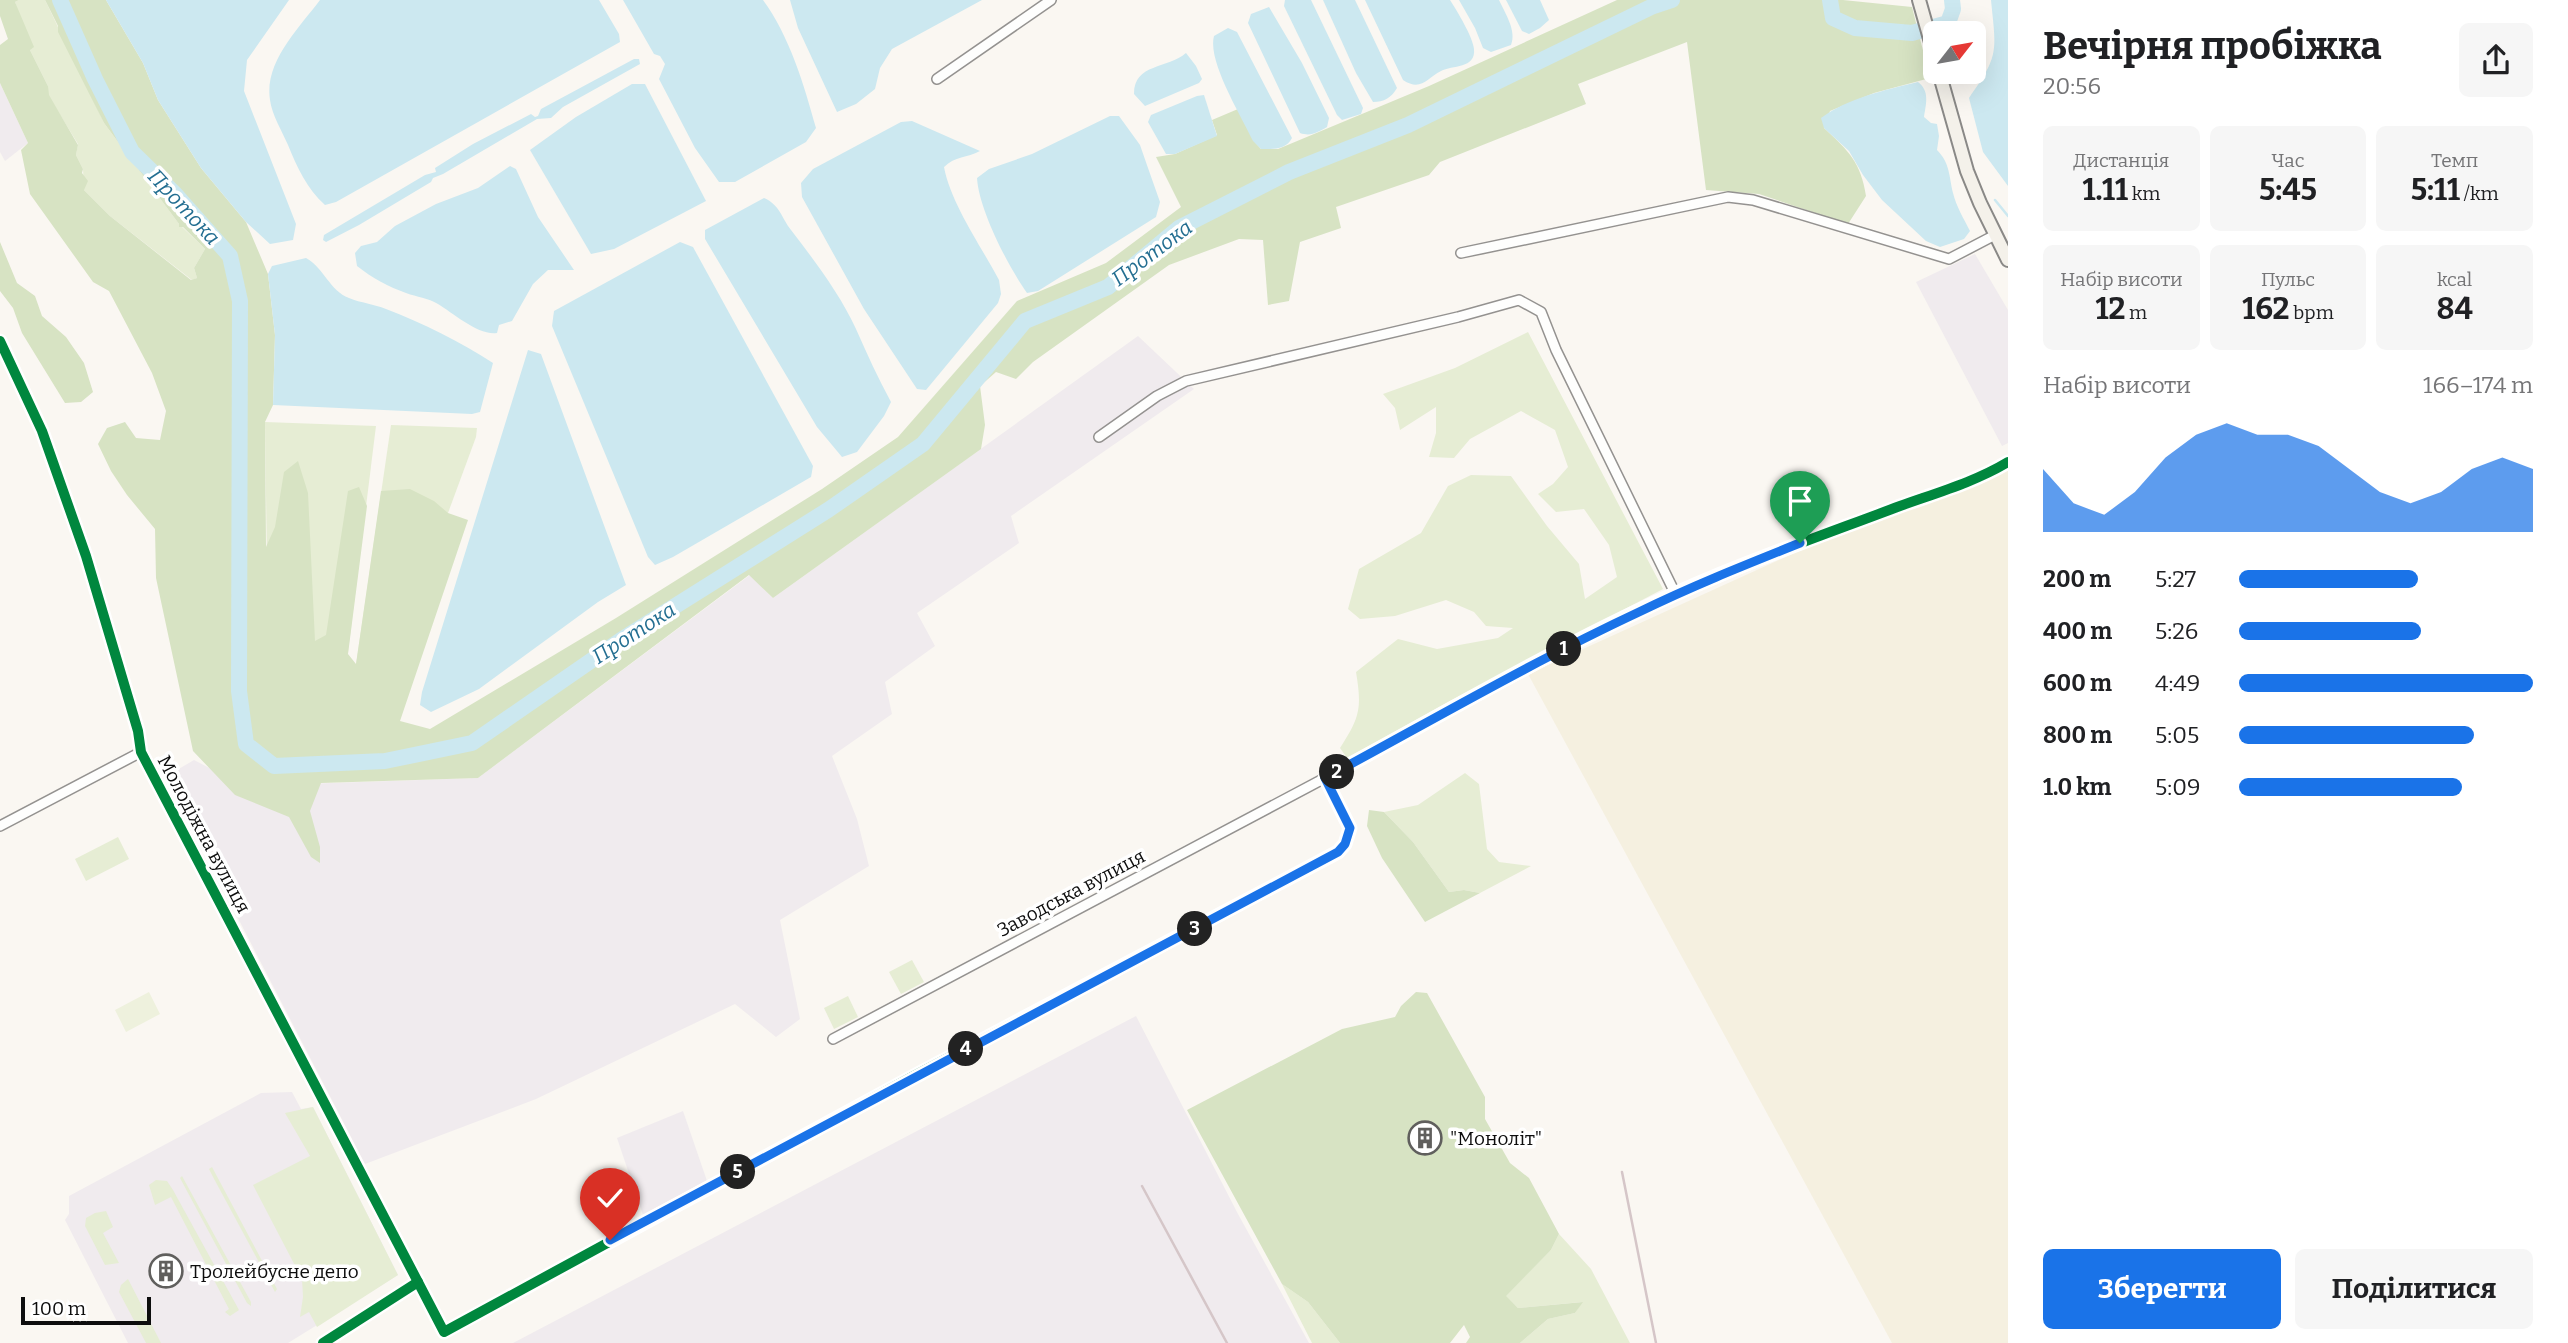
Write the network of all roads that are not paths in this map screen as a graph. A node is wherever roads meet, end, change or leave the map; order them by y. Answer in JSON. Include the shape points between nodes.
{"nodes":[{"id":1,"x":1051,"y":0,"type":"edge"},
{"id":2,"x":1919,"y":0,"type":"edge"},
{"id":3,"x":1925,"y":21,"type":"edge"},
{"id":4,"x":937,"y":79,"type":"dead end"},
{"id":5,"x":1943,"y":84,"type":"edge"},
{"id":6,"x":1995,"y":235,"type":"junction"},
{"id":7,"x":1461,"y":253,"type":"dead end"},
{"id":8,"x":2008,"y":260,"type":"edge"},
{"id":9,"x":0,"y":341,"type":"edge"},
{"id":10,"x":1099,"y":437,"type":"dead end"},
{"id":11,"x":2008,"y":462,"type":"edge"},
{"id":12,"x":1676,"y":595,"type":"junction"},
{"id":13,"x":141,"y":752,"type":"junction"},
{"id":14,"x":1325,"y":778,"type":"junction"},
{"id":15,"x":0,"y":826,"type":"edge"},
{"id":16,"x":833,"y":1039,"type":"dead end"},
{"id":17,"x":418,"y":1282,"type":"junction"},
{"id":18,"x":323,"y":1343,"type":"edge"}],
"edges":[{"from":1,"to":4,"type":"street"},
{"from":2,"to":3,"type":"street"},
{"from":5,"to":6,"type":"street","via":[[1967,171]]},
{"from":6,"to":7,"type":"street","via":[[1949,258],[1753,200],[1728,197]]},
{"from":6,"to":8,"type":"street"},
{"from":9,"to":13,"type":"street","name":"Молодіжна вулиця","via":[[42,431],[86,556]]},
{"from":10,"to":12,"type":"street","via":[[1186,381],[1519,300],[1541,312]]},
{"from":11,"to":12,"type":"street","name":"Заводська вулиця"},
{"from":12,"to":14,"type":"street","name":"Заводська вулиця","via":[[1559,652]]},
{"from":13,"to":15,"type":"street"},
{"from":13,"to":17,"type":"street","name":"Молодіжна вулиця"},
{"from":14,"to":16,"type":"street","name":"Заводська вулиця"},
{"from":14,"to":17,"type":"street","via":[[1350,828],[1338,852],[444,1332]]},
{"from":17,"to":18,"type":"street"}]}
